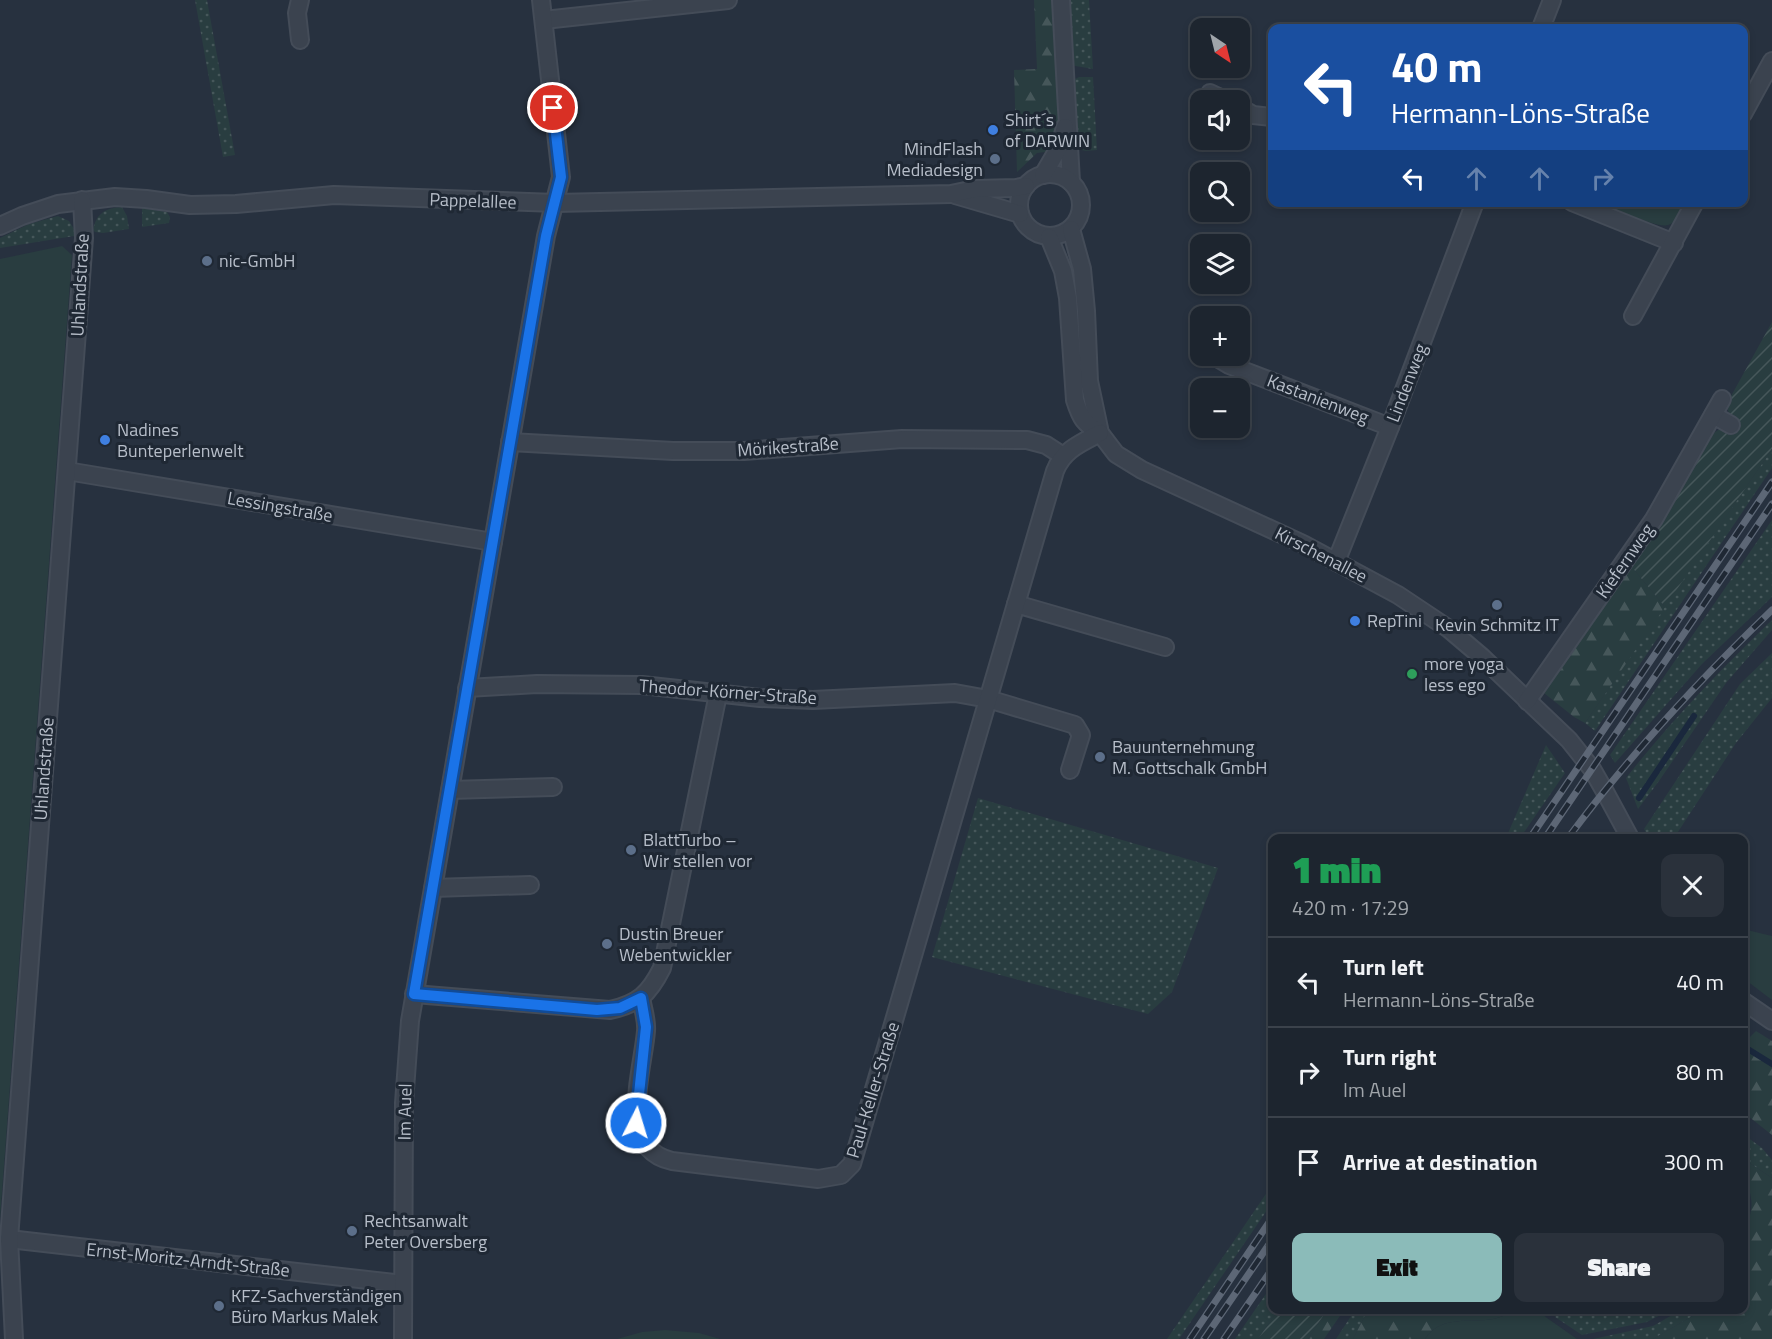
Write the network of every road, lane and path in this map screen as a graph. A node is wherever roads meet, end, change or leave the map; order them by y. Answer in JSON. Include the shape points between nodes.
{"nodes":[{"id":1,"x":300,"y":0,"type":"edge"},
{"id":2,"x":541,"y":0,"type":"edge"},
{"id":3,"x":728,"y":0,"type":"edge"},
{"id":4,"x":1061,"y":0,"type":"edge"},
{"id":5,"x":1552,"y":0,"type":"edge"},
{"id":6,"x":544,"y":20,"type":"junction"},
{"id":7,"x":1543,"y":24,"type":"edge"},
{"id":8,"x":300,"y":40,"type":"dead end"},
{"id":9,"x":1772,"y":61,"type":"edge"},
{"id":10,"x":1748,"y":105,"type":"edge"},
{"id":11,"x":1250,"y":114,"type":"edge"},
{"id":12,"x":1067,"y":117,"type":"junction"},
{"id":13,"x":1268,"y":117,"type":"edge"},
{"id":14,"x":1043,"y":175,"type":"junction"},
{"id":15,"x":1071,"y":182,"type":"junction"},
{"id":16,"x":1026,"y":186,"type":"junction"},
{"id":17,"x":951,"y":194,"type":"junction"},
{"id":18,"x":82,"y":200,"type":"junction"},
{"id":19,"x":555,"y":203,"type":"junction"},
{"id":20,"x":1473,"y":207,"type":"edge"},
{"id":21,"x":1584,"y":207,"type":"edge"},
{"id":22,"x":1692,"y":207,"type":"edge"},
{"id":23,"x":1020,"y":214,"type":"junction"},
{"id":24,"x":0,"y":226,"type":"edge"},
{"id":25,"x":1071,"y":229,"type":"junction"},
{"id":26,"x":1049,"y":237,"type":"junction"},
{"id":27,"x":1674,"y":243,"type":"junction"},
{"id":28,"x":1633,"y":316,"type":"dead end"},
{"id":29,"x":1232,"y":366,"type":"edge"},
{"id":30,"x":1722,"y":399,"type":"dead end"},
{"id":31,"x":1713,"y":415,"type":"junction"},
{"id":32,"x":1731,"y":424,"type":"dead end"},
{"id":33,"x":1390,"y":427,"type":"junction"},
{"id":34,"x":1100,"y":433,"type":"junction"},
{"id":35,"x":510,"y":442,"type":"junction"},
{"id":36,"x":1063,"y":456,"type":"junction"},
{"id":37,"x":67,"y":471,"type":"junction"},
{"id":38,"x":493,"y":542,"type":"junction"},
{"id":39,"x":1336,"y":562,"type":"junction"},
{"id":40,"x":1016,"y":604,"type":"junction"},
{"id":41,"x":1165,"y":648,"type":"dead end"},
{"id":42,"x":467,"y":688,"type":"junction"},
{"id":43,"x":718,"y":694,"type":"junction"},
{"id":44,"x":988,"y":699,"type":"junction"},
{"id":45,"x":1527,"y":701,"type":"junction"},
{"id":46,"x":1070,"y":770,"type":"dead end"},
{"id":47,"x":553,"y":787,"type":"dead end"},
{"id":48,"x":450,"y":790,"type":"junction"},
{"id":49,"x":1628,"y":834,"type":"edge"},
{"id":50,"x":530,"y":885,"type":"dead end"},
{"id":51,"x":433,"y":888,"type":"junction"},
{"id":52,"x":414,"y":994,"type":"junction"},
{"id":53,"x":641,"y":998,"type":"junction"},
{"id":54,"x":1748,"y":1004,"type":"edge"},
{"id":55,"x":1772,"y":1021,"type":"edge"},
{"id":56,"x":9,"y":1239,"type":"junction"},
{"id":57,"x":403,"y":1284,"type":"junction"},
{"id":58,"x":14,"y":1339,"type":"edge"},
{"id":59,"x":403,"y":1339,"type":"edge"}],
"edges":[{"from":1,"to":8,"type":"street"},
{"from":2,"to":6,"type":"street","name":"Im Auel"},
{"from":3,"to":6,"type":"street"},
{"from":4,"to":12,"type":"street"},
{"from":5,"to":7,"type":"street"},
{"from":6,"to":19,"type":"street","name":"Im Auel","via":[[561,177]]},
{"from":9,"to":10,"type":"street"},
{"from":11,"to":13,"type":"street"},
{"from":12,"to":14,"type":"street","via":[[1060,146]]},
{"from":12,"to":15,"type":"street"},
{"from":14,"to":15,"type":"street","via":[[1058,175]]},
{"from":14,"to":16,"type":"street"},
{"from":15,"to":25,"type":"street","via":[[1082,203]]},
{"from":16,"to":17,"type":"street","name":"Pappelallee"},
{"from":16,"to":23,"type":"street","via":[[1020,199]]},
{"from":17,"to":19,"type":"street","name":"Pappelallee"},
{"from":17,"to":23,"type":"street","name":"Pappelallee"},
{"from":18,"to":19,"type":"street","name":"Pappelallee","via":[[130,197],[216,205],[334,195]]},
{"from":18,"to":24,"type":"street","name":"Pappelallee","via":[[39,209]]},
{"from":18,"to":37,"type":"street","name":"Uhlandstraße","via":[[84,238]]},
{"from":19,"to":35,"type":"street","name":"Im Auel"},
{"from":20,"to":33,"type":"street","name":"Lindenweg"},
{"from":21,"to":27,"type":"street"},
{"from":22,"to":27,"type":"street"},
{"from":23,"to":26,"type":"street","via":[[1031,230]]},
{"from":25,"to":26,"type":"street"},
{"from":25,"to":34,"type":"street","via":[[1082,269],[1089,381]]},
{"from":26,"to":34,"type":"street","name":"Kirschenallee","via":[[1067,290],[1080,416]]},
{"from":27,"to":28,"type":"street"},
{"from":29,"to":33,"type":"street","name":"Kastanienweg"},
{"from":30,"to":31,"type":"street","name":"Kiefernweg"},
{"from":31,"to":32,"type":"street"},
{"from":31,"to":45,"type":"street","name":"Kiefernweg","via":[[1654,519]]},
{"from":33,"to":39,"type":"street","name":"Lindenweg"},
{"from":34,"to":36,"type":"street"},
{"from":34,"to":39,"type":"street","name":"Kirschenallee","via":[[1132,465]]},
{"from":35,"to":36,"type":"street","name":"Mörikestraße","via":[[708,451],[782,450],[902,439],[1027,440],[1046,445]]},
{"from":35,"to":38,"type":"street","name":"Im Auel"},
{"from":36,"to":40,"type":"street","name":"Paul-Keller-Straße","via":[[1055,471]]},
{"from":37,"to":38,"type":"street","name":"Lessingstraße"},
{"from":37,"to":56,"type":"street","name":"Uhlandstraße"},
{"from":38,"to":42,"type":"street","name":"Im Auel"},
{"from":39,"to":45,"type":"street","name":"Kirschenallee","via":[[1398,595],[1449,629]]},
{"from":40,"to":41,"type":"street"},
{"from":40,"to":44,"type":"street","name":"Paul-Keller-Straße"},
{"from":42,"to":43,"type":"street","name":"Theodor-Körner-Straße","via":[[642,685]]},
{"from":42,"to":48,"type":"street","name":"Im Auel"},
{"from":43,"to":44,"type":"street","name":"Theodor-Körner-Straße","via":[[813,700],[955,693]]},
{"from":43,"to":53,"type":"street","via":[[662,968]]},
{"from":44,"to":46,"type":"street","via":[[1075,725],[1081,735]]},
{"from":44,"to":53,"type":"street","name":"Paul-Keller-Straße","via":[[855,1158],[847,1169],[834,1177],[818,1179],[672,1161],[653,1153],[636,1123],[646,1027]]},
{"from":45,"to":49,"type":"street","name":"Kirschenallee","via":[[1584,759]]},
{"from":47,"to":48,"type":"street"},
{"from":48,"to":51,"type":"street","name":"Im Auel"},
{"from":50,"to":51,"type":"street"},
{"from":51,"to":52,"type":"street","name":"Im Auel"},
{"from":52,"to":53,"type":"street","via":[[597,1010],[620,1008]]},
{"from":52,"to":57,"type":"street","name":"Im Auel","via":[[404,1103]]},
{"from":54,"to":55,"type":"street"},
{"from":56,"to":57,"type":"street","name":"Ernst-Moritz-Arndt-Straße"},
{"from":56,"to":58,"type":"street","name":"Uhlandstraße"},
{"from":57,"to":59,"type":"street","name":"Im Auel"}]}
